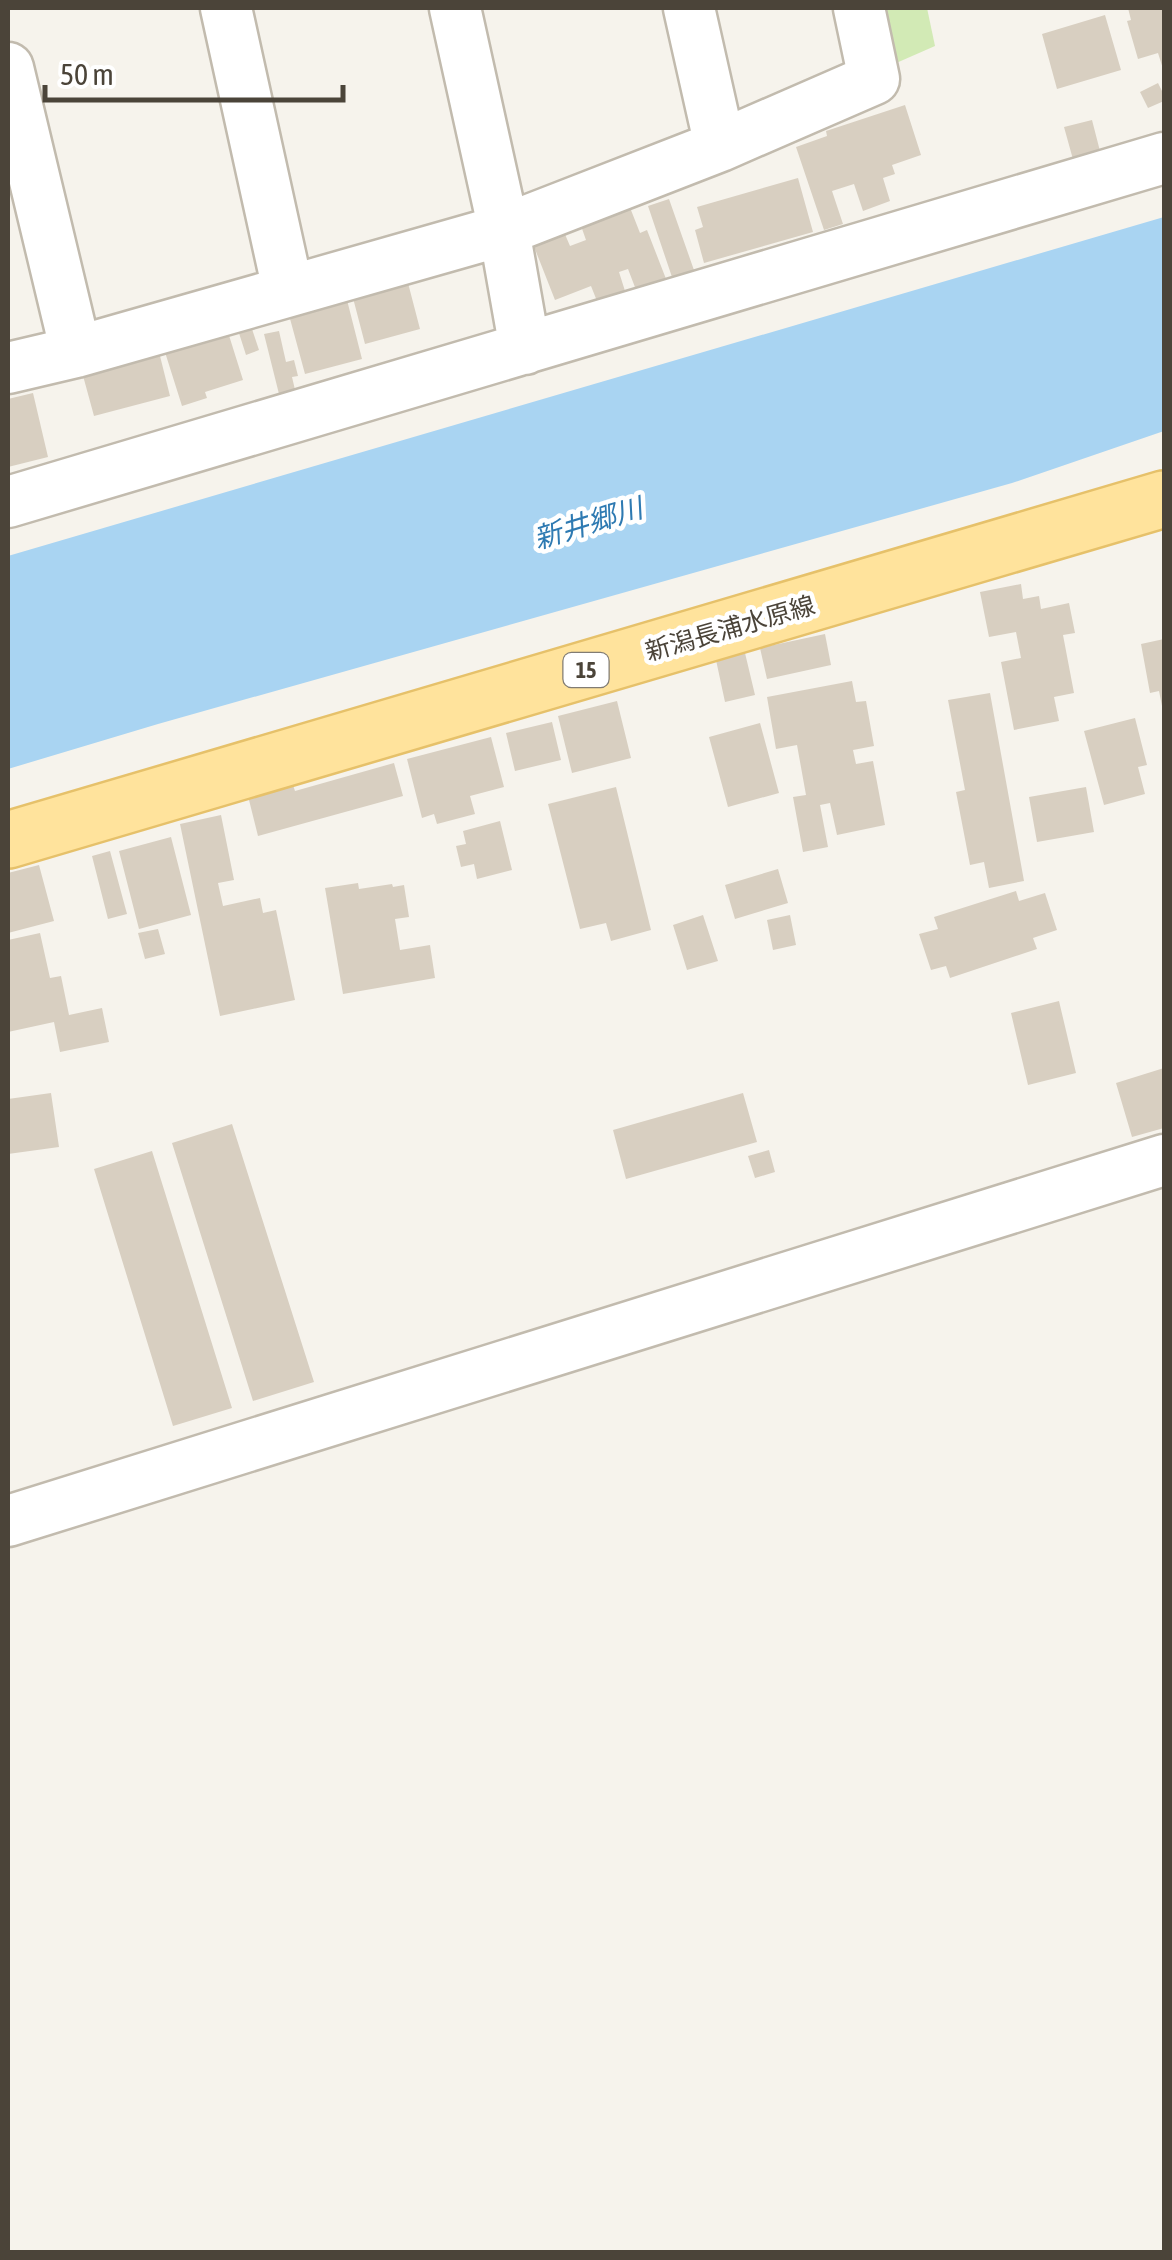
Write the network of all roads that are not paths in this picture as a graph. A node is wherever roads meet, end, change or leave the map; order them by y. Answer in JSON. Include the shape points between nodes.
{"nodes":[{"id":1,"x":226,"y":8,"type":"edge"},
{"id":2,"x":455,"y":8,"type":"edge"},
{"id":3,"x":689,"y":8,"type":"edge"},
{"id":4,"x":858,"y":8,"type":"edge"},
{"id":5,"x":11,"y":98,"type":"edge"},
{"id":6,"x":720,"y":146,"type":"junction"},
{"id":7,"x":1164,"y":158,"type":"edge"},
{"id":8,"x":504,"y":230,"type":"junction"},
{"id":9,"x":288,"y":290,"type":"junction"},
{"id":10,"x":525,"y":349,"type":"junction"},
{"id":11,"x":76,"y":352,"type":"junction"},
{"id":12,"x":8,"y":368,"type":"edge"},
{"id":13,"x":1164,"y":500,"type":"edge"},
{"id":14,"x":8,"y":502,"type":"edge"},
{"id":15,"x":8,"y":840,"type":"edge"},
{"id":16,"x":1164,"y":1160,"type":"edge"},
{"id":17,"x":8,"y":1521,"type":"edge"}],
"edges":[{"from":1,"to":9,"type":"street"},
{"from":2,"to":8,"type":"street"},
{"from":3,"to":6,"type":"street"},
{"from":4,"to":6,"type":"street","via":[[874,80]]},
{"from":5,"to":11,"type":"street"},
{"from":6,"to":8,"type":"street"},
{"from":7,"to":10,"type":"street"},
{"from":8,"to":9,"type":"street"},
{"from":8,"to":10,"type":"street"},
{"from":9,"to":11,"type":"street"},
{"from":10,"to":14,"type":"street"},
{"from":11,"to":12,"type":"street"},
{"from":13,"to":15,"type":"main road","name":"新潟長浦水原線","number":"15"},
{"from":16,"to":17,"type":"street"}]}
